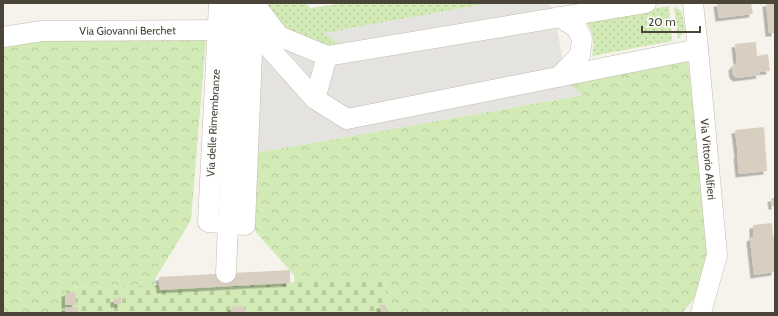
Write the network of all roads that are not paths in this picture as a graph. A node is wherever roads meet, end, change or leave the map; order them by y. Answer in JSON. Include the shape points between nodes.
{"nodes":[{"id":1,"x":219,"y":3,"type":"edge"},
{"id":2,"x":237,"y":3,"type":"edge"},
{"id":3,"x":254,"y":3,"type":"edge"},
{"id":4,"x":646,"y":3,"type":"edge"},
{"id":5,"x":693,"y":3,"type":"edge"},
{"id":6,"x":559,"y":17,"type":"junction"},
{"id":7,"x":235,"y":30,"type":"junction"},
{"id":8,"x":3,"y":37,"type":"edge"},
{"id":9,"x":698,"y":49,"type":"junction"},
{"id":10,"x":327,"y":56,"type":"junction"},
{"id":11,"x":559,"y":77,"type":"junction"},
{"id":12,"x":315,"y":99,"type":"junction"},
{"id":13,"x":226,"y":273,"type":"dead end"},
{"id":14,"x":701,"y":313,"type":"edge"}],
"edges":[{"from":1,"to":7,"type":"street","name":"Via delle Rimembranze"},
{"from":2,"to":7,"type":"street","name":"Via delle Rimembranze"},
{"from":3,"to":7,"type":"street","name":"Via delle Rimembranze"},
{"from":3,"to":10,"type":"street","via":[[279,36]]},
{"from":4,"to":6,"type":"street"},
{"from":5,"to":9,"type":"street","name":"Via Vittorio Alfieri"},
{"from":6,"to":10,"type":"street"},
{"from":6,"to":11,"type":"street","via":[[577,28],[582,39],[580,55]]},
{"from":7,"to":8,"type":"street","name":"Via Giovanni Berchet","via":[[42,31]]},
{"from":7,"to":12,"type":"street"},
{"from":7,"to":13,"type":"street","name":"Via delle Rimembranze"},
{"from":9,"to":11,"type":"street"},
{"from":9,"to":14,"type":"street","name":"Via Vittorio Alfieri","via":[[717,254]]},
{"from":10,"to":12,"type":"street"},
{"from":11,"to":12,"type":"street","via":[[347,119]]}]}
